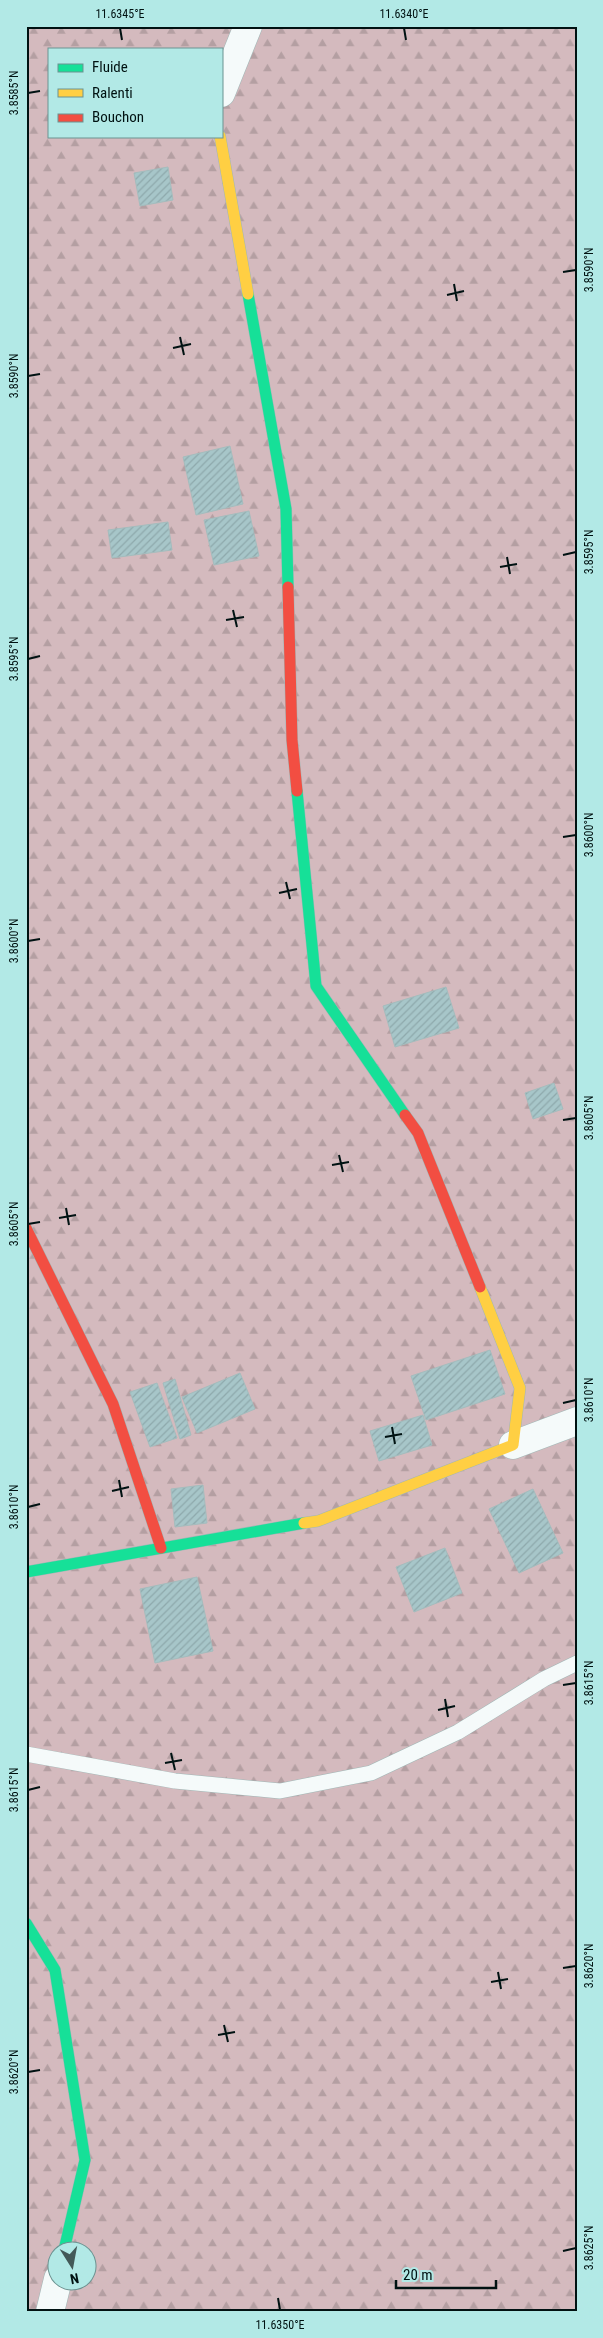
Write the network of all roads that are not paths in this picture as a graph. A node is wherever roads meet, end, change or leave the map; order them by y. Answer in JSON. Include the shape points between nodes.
{"nodes":[{"id":1,"x":248,"y":26,"type":"edge"},
{"id":2,"x":222,"y":91,"type":"edge"},
{"id":3,"x":220,"y":138,"type":"edge"},
{"id":4,"x":26,"y":1228,"type":"edge"},
{"id":5,"x":577,"y":1421,"type":"edge"},
{"id":6,"x":513,"y":1445,"type":"junction"},
{"id":7,"x":161,"y":1548,"type":"junction"},
{"id":8,"x":26,"y":1572,"type":"edge"},
{"id":9,"x":577,"y":1663,"type":"edge"},
{"id":10,"x":26,"y":1754,"type":"edge"},
{"id":11,"x":26,"y":1924,"type":"edge"},
{"id":12,"x":66,"y":2240,"type":"edge"},
{"id":13,"x":55,"y":2290,"type":"edge"},
{"id":14,"x":50,"y":2312,"type":"edge"}],
"edges":[{"from":1,"to":2,"type":"street"},
{"from":3,"to":6,"type":"street","via":[[286,508],[292,740],[316,986],[418,1133],[520,1388]]},
{"from":4,"to":7,"type":"street","via":[[113,1404]]},
{"from":5,"to":6,"type":"street"},
{"from":6,"to":7,"type":"street","via":[[318,1521]]},
{"from":7,"to":8,"type":"street"},
{"from":9,"to":10,"type":"lane","via":[[544,1679],[458,1732],[371,1773],[280,1791],[175,1781]]},
{"from":11,"to":12,"type":"street","via":[[55,1970],[85,2160]]},
{"from":13,"to":14,"type":"street"}]}
